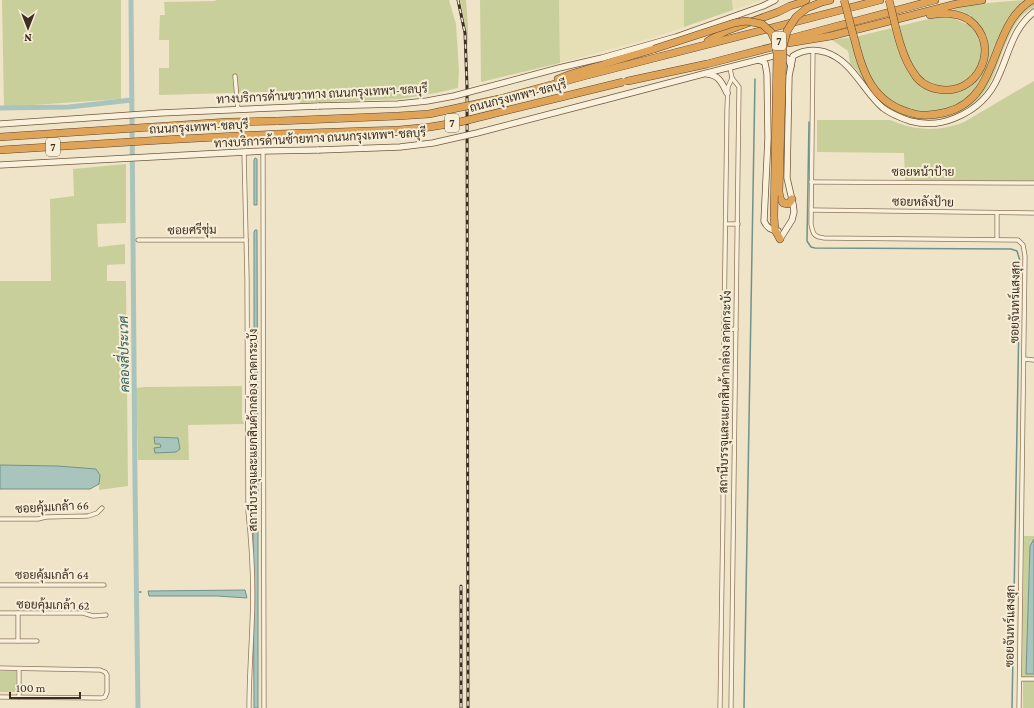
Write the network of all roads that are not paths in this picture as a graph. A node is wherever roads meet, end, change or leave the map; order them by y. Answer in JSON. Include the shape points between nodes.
{"nodes":[{"id":1,"x":776,"y":0,"type":"edge"},
{"id":2,"x":798,"y":0,"type":"edge"},
{"id":3,"x":806,"y":0,"type":"edge"},
{"id":4,"x":830,"y":0,"type":"edge"},
{"id":5,"x":844,"y":0,"type":"edge"},
{"id":6,"x":880,"y":0,"type":"edge"},
{"id":7,"x":890,"y":0,"type":"edge"},
{"id":8,"x":936,"y":0,"type":"edge"},
{"id":9,"x":982,"y":0,"type":"edge"},
{"id":10,"x":1032,"y":0,"type":"edge"},
{"id":11,"x":790,"y":6,"type":"junction"},
{"id":12,"x":1034,"y":12,"type":"edge"},
{"id":13,"x":842,"y":33,"type":"junction"},
{"id":14,"x":700,"y":46,"type":"junction"},
{"id":15,"x":813,"y":50,"type":"junction"},
{"id":16,"x":756,"y":60,"type":"junction"},
{"id":17,"x":791,"y":66,"type":"junction"},
{"id":18,"x":730,"y":68,"type":"junction"},
{"id":19,"x":703,"y":74,"type":"junction"},
{"id":20,"x":235,"y":76,"type":"dead end"},
{"id":21,"x":732,"y":78,"type":"junction"},
{"id":22,"x":626,"y":81,"type":"junction"},
{"id":23,"x":530,"y":90,"type":"junction"},
{"id":24,"x":727,"y":93,"type":"junction"},
{"id":25,"x":238,"y":107,"type":"junction"},
{"id":26,"x":0,"y":124,"type":"edge"},
{"id":27,"x":0,"y":137,"type":"edge"},
{"id":28,"x":0,"y":150,"type":"edge"},
{"id":29,"x":263,"y":151,"type":"junction"},
{"id":30,"x":244,"y":152,"type":"junction"},
{"id":31,"x":0,"y":165,"type":"edge"},
{"id":32,"x":811,"y":182,"type":"junction"},
{"id":33,"x":1034,"y":183,"type":"edge"},
{"id":34,"x":792,"y":199,"type":"junction"},
{"id":35,"x":811,"y":210,"type":"junction"},
{"id":36,"x":997,"y":213,"type":"junction"},
{"id":37,"x":1034,"y":213,"type":"edge"},
{"id":38,"x":726,"y":224,"type":"junction"},
{"id":39,"x":738,"y":224,"type":"junction"},
{"id":40,"x":775,"y":230,"type":"junction"},
{"id":41,"x":786,"y":230,"type":"junction"},
{"id":42,"x":780,"y":238,"type":"joint"},
{"id":43,"x":997,"y":239,"type":"junction"},
{"id":44,"x":138,"y":240,"type":"dead end"},
{"id":45,"x":246,"y":240,"type":"junction"},
{"id":46,"x":736,"y":329,"type":"junction"},
{"id":47,"x":724,"y":330,"type":"junction"},
{"id":48,"x":1024,"y":359,"type":"junction"},
{"id":49,"x":1034,"y":360,"type":"edge"},
{"id":50,"x":102,"y":508,"type":"dead end"},
{"id":51,"x":0,"y":519,"type":"edge"},
{"id":52,"x":0,"y":585,"type":"edge"},
{"id":53,"x":104,"y":585,"type":"dead end"},
{"id":54,"x":0,"y":613,"type":"edge"},
{"id":55,"x":18,"y":613,"type":"junction"},
{"id":56,"x":106,"y":615,"type":"dead end"},
{"id":57,"x":0,"y":641,"type":"edge"},
{"id":58,"x":18,"y":641,"type":"junction"},
{"id":59,"x":37,"y":641,"type":"dead end"},
{"id":60,"x":0,"y":668,"type":"edge"},
{"id":61,"x":19,"y":669,"type":"junction"},
{"id":62,"x":1020,"y":679,"type":"junction"},
{"id":63,"x":1034,"y":679,"type":"edge"},
{"id":64,"x":0,"y":697,"type":"edge"},
{"id":65,"x":19,"y":697,"type":"junction"},
{"id":66,"x":248,"y":708,"type":"edge"},
{"id":67,"x":264,"y":708,"type":"edge"},
{"id":68,"x":720,"y":708,"type":"edge"},
{"id":69,"x":731,"y":708,"type":"edge"},
{"id":70,"x":1019,"y":708,"type":"edge"}],
"edges":[{"from":1,"to":25,"type":"main road","name":"ทางบริการด้านขวาทาง ถนนกรุงเทพฯ-ชลบุรี","bridge":true,"via":[[676,37],[454,96],[398,104]]},
{"from":2,"to":11,"type":"highway"},
{"from":3,"to":11,"type":"highway"},
{"from":4,"to":34,"type":"highway","bridge":true,"via":[[807,8],[796,17],[787,31],[783,47],[779,192],[783,203],[788,204]]},
{"from":5,"to":10,"type":"highway","bridge":true,"via":[[860,63],[871,86],[891,105],[905,112],[935,115],[957,108],[980,89],[1011,20]]},
{"from":6,"to":14,"type":"highway","name":"ถนนกรุงเทพฯ-ชลบุรี","number":"7"},
{"from":7,"to":13,"type":"highway","bridge":true,"via":[[901,42],[907,63],[919,80],[933,88],[946,90],[959,88],[973,79],[982,68],[985,57],[984,41],[977,27],[959,15],[940,13],[916,18],[871,29],[852,33]]},
{"from":8,"to":22,"type":"highway","name":"ถนนกรุงเทพฯ-ชลบุรี","number":"7"},
{"from":9,"to":13,"type":"highway","via":[[956,4]]},
{"from":11,"to":14,"type":"highway","via":[[726,31]]},
{"from":12,"to":15,"type":"main road","via":[[1016,32],[996,82],[984,99],[972,110],[943,122],[919,123],[889,112],[876,101],[846,63],[829,54]]},
{"from":13,"to":22,"type":"highway"},
{"from":14,"to":23,"type":"highway","name":"ถนนกรุงเทพฯ-ชลบุรี","number":"7"},
{"from":15,"to":17,"type":"main road","via":[[799,52],[793,56]]},
{"from":15,"to":32,"type":"street","name":"ซอยจันทร์แสงสุก"},
{"from":16,"to":17,"type":"main road","name":"ทางบริการด้านซ้ายทาง ถนนกรุงเทพฯ-ชลบุรี","via":[[773,56],[785,57]]},
{"from":16,"to":18,"type":"main road","name":"ทางบริการด้านซ้ายทาง ถนนกรุงเทพฯ-ชลบุรี"},
{"from":16,"to":40,"type":"main road","via":[[765,62],[766,66],[768,138],[764,220],[766,226]]},
{"from":17,"to":34,"type":"main road","via":[[788,178]]},
{"from":18,"to":19,"type":"main road","name":"ทางบริการด้านซ้ายทาง ถนนกรุงเทพฯ-ชลบุรี"},
{"from":18,"to":21,"type":"street","name":"สถานีบรรจุและแยกสินค้ากล่อง ลาดกระบัง"},
{"from":19,"to":24,"type":"main road","via":[[719,79]]},
{"from":19,"to":29,"type":"main road","name":"ทางบริการด้านซ้ายทาง ถนนกรุงเทพฯ-ชลบุรี","bridge":true,"via":[[433,143]]},
{"from":20,"to":25,"type":"street"},
{"from":21,"to":24,"type":"street","name":"สถานีบรรจุและแยกสินค้ากล่อง ลาดกระบัง"},
{"from":21,"to":39,"type":"street","name":"สถานีบรรจุและแยกสินค้ากล่อง ลาดกระบัง","via":[[739,87]]},
{"from":22,"to":28,"type":"highway","name":"ถนนกรุงเทพฯ-ชลบุรี","number":"7","bridge":true,"via":[[430,128]]},
{"from":23,"to":27,"type":"highway","name":"ถนนกรุงเทพฯ-ชลบุรี","number":"7","bridge":true,"via":[[429,114],[228,122]]},
{"from":23,"to":40,"type":"highway","bridge":true,"via":[[571,74],[734,23],[746,21],[762,24],[771,32],[778,54]]},
{"from":24,"to":38,"type":"street","name":"สถานีบรรจุและแยกสินค้ากล่อง ลาดกระบัง"},
{"from":25,"to":26,"type":"main road","name":"ทางบริการด้านขวาทาง ถนนกรุงเทพฯ-ชลบุรี"},
{"from":29,"to":30,"type":"main road","name":"ทางบริการด้านซ้ายทาง ถนนกรุงเทพฯ-ชลบุรี"},
{"from":29,"to":67,"type":"street","name":"สถานีบรรจุและแยกสินค้ากล่อง ลาดกระบัง"},
{"from":30,"to":31,"type":"main road","name":"ทางบริการด้านซ้ายทาง ถนนกรุงเทพฯ-ชลบุรี"},
{"from":30,"to":45,"type":"street","name":"สถานีบรรจุและแยกสินค้ากล่อง ลาดกระบัง"},
{"from":32,"to":33,"type":"street","name":"ซอยหน้าป้าย"},
{"from":32,"to":35,"type":"street","name":"ซอยจันทร์แสงสุก"},
{"from":34,"to":41,"type":"main road","via":[[794,212]]},
{"from":35,"to":36,"type":"street","name":"ซอยหลังป้าย"},
{"from":35,"to":43,"type":"street","name":"ซอยจันทร์แสงสุก","via":[[813,234],[821,238]]},
{"from":36,"to":37,"type":"street","name":"ซอยหลังป้าย"},
{"from":36,"to":43,"type":"street"},
{"from":38,"to":39,"type":"street"},
{"from":38,"to":47,"type":"street","name":"สถานีบรรจุและแยกสินค้ากล่อง ลาดกระบัง"},
{"from":39,"to":46,"type":"street","name":"สถานีบรรจุและแยกสินค้ากล่อง ลาดกระบัง"},
{"from":40,"to":41,"type":"main road"},
{"from":40,"to":42,"type":"highway"},
{"from":41,"to":42,"type":"main road"},
{"from":43,"to":48,"type":"street","name":"ซอยจันทร์แสงสุก","via":[[1018,240],[1023,245]]},
{"from":44,"to":45,"type":"street","name":"ซอยศรีชุ่ม"},
{"from":45,"to":66,"type":"street","name":"สถานีบรรจุและแยกสินค้ากล่อง ลาดกระบัง","via":[[248,511],[252,614]]},
{"from":46,"to":47,"type":"street"},
{"from":46,"to":69,"type":"street","name":"สถานีบรรจุและแยกสินค้ากล่อง ลาดกระบัง"},
{"from":47,"to":68,"type":"street","name":"สถานีบรรจุและแยกสินค้ากล่อง ลาดกระบัง"},
{"from":48,"to":49,"type":"street"},
{"from":48,"to":62,"type":"street","name":"ซอยจันทร์แสงสุก"},
{"from":50,"to":51,"type":"street","name":"ซอยคุ้มเกล้า 66","via":[[88,516]]},
{"from":52,"to":53,"type":"street","name":"ซอยคุ้มเกล้า 64"},
{"from":54,"to":55,"type":"street","name":"ซอยคุ้มเกล้า 62"},
{"from":55,"to":56,"type":"street","name":"ซอยคุ้มเกล้า 62"},
{"from":55,"to":58,"type":"street"},
{"from":57,"to":58,"type":"street"},
{"from":58,"to":59,"type":"street"},
{"from":60,"to":61,"type":"street"},
{"from":61,"to":65,"type":"street"},
{"from":61,"to":65,"type":"street","via":[[100,670],[107,675],[107,692],[102,698]]},
{"from":62,"to":63,"type":"street"},
{"from":62,"to":70,"type":"street","name":"ซอยจันทร์แสงสุก"},
{"from":64,"to":65,"type":"street"}]}
